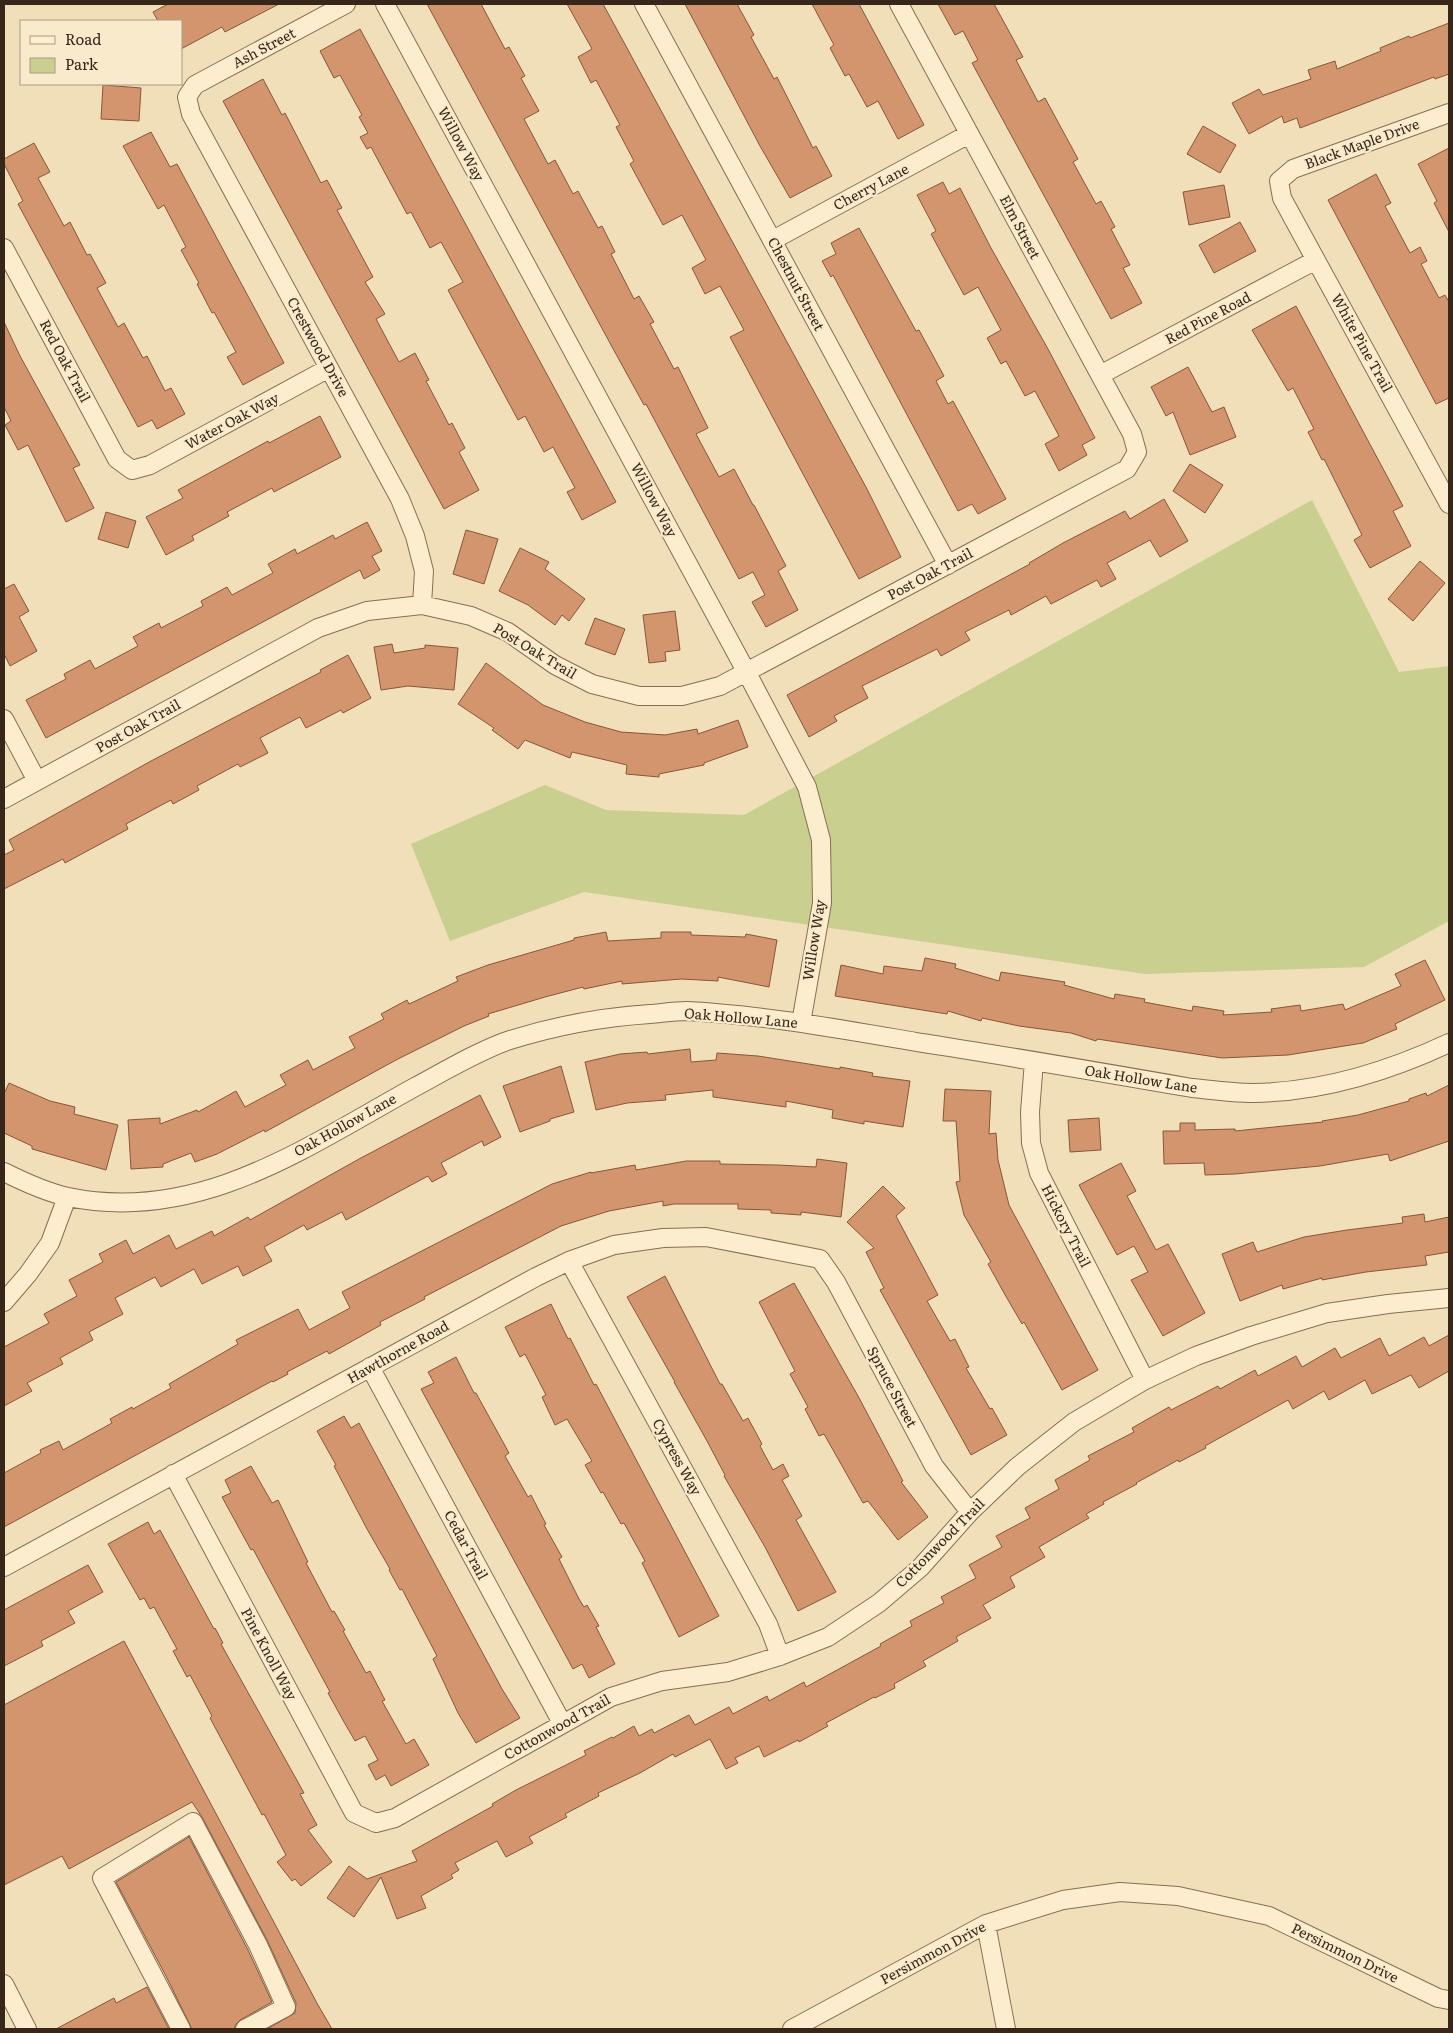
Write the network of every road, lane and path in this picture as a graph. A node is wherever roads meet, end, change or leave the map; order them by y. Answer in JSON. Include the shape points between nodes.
{"nodes":[{"id":1,"x":346,"y":4,"type":"edge"},
{"id":2,"x":385,"y":4,"type":"edge"},
{"id":3,"x":644,"y":4,"type":"edge"},
{"id":4,"x":899,"y":4,"type":"edge"},
{"id":5,"x":187,"y":97,"type":"joint"},
{"id":6,"x":1449,"y":113,"type":"edge"},
{"id":7,"x":969,"y":134,"type":"junction"},
{"id":8,"x":1279,"y":181,"type":"joint"},
{"id":9,"x":772,"y":240,"type":"junction"},
{"id":10,"x":4,"y":248,"type":"edge"},
{"id":11,"x":1316,"y":260,"type":"junction"},
{"id":12,"x":330,"y":368,"type":"junction"},
{"id":13,"x":1100,"y":375,"type":"junction"},
{"id":14,"x":1137,"y":452,"type":"joint"},
{"id":15,"x":132,"y":470,"type":"joint"},
{"id":16,"x":1449,"y":504,"type":"edge"},
{"id":17,"x":948,"y":565,"type":"junction"},
{"id":18,"x":422,"y":605,"type":"junction"},
{"id":19,"x":747,"y":673,"type":"junction"},
{"id":20,"x":4,"y":719,"type":"edge"},
{"id":21,"x":37,"y":781,"type":"junction"},
{"id":22,"x":4,"y":799,"type":"edge"},
{"id":23,"x":800,"y":1023,"type":"junction"},
{"id":24,"x":1449,"y":1043,"type":"edge"},
{"id":25,"x":1034,"y":1061,"type":"junction"},
{"id":26,"x":4,"y":1172,"type":"edge"},
{"id":27,"x":67,"y":1196,"type":"junction"},
{"id":28,"x":820,"y":1259,"type":"joint"},
{"id":29,"x":569,"y":1260,"type":"junction"},
{"id":30,"x":1449,"y":1298,"type":"edge"},
{"id":31,"x":4,"y":1302,"type":"edge"},
{"id":32,"x":370,"y":1367,"type":"junction"},
{"id":33,"x":1145,"y":1380,"type":"junction"},
{"id":34,"x":173,"y":1474,"type":"junction"},
{"id":35,"x":970,"y":1512,"type":"junction"},
{"id":36,"x":4,"y":1567,"type":"edge"},
{"id":37,"x":780,"y":1656,"type":"junction"},
{"id":38,"x":562,"y":1723,"type":"junction"},
{"id":39,"x":376,"y":1824,"type":"joint"},
{"id":40,"x":986,"y":1924,"type":"junction"},
{"id":41,"x":4,"y":1984,"type":"edge"},
{"id":42,"x":1449,"y":2000,"type":"edge"},
{"id":43,"x":27,"y":2029,"type":"edge"},
{"id":44,"x":181,"y":2029,"type":"edge"},
{"id":45,"x":245,"y":2029,"type":"edge"},
{"id":46,"x":792,"y":2029,"type":"edge"},
{"id":47,"x":1006,"y":2029,"type":"edge"}],
"edges":[{"from":1,"to":5,"type":"street","name":"Ash Street","via":[[195,85]]},
{"from":2,"to":19,"type":"street","name":"Willow Way"},
{"from":3,"to":9,"type":"street","name":"Chestnut Street"},
{"from":4,"to":7,"type":"street","name":"Elm Street"},
{"from":5,"to":12,"type":"street","name":"Crestwood Drive","via":[[191,114]]},
{"from":6,"to":8,"type":"street","name":"Black Maple Drive","via":[[1293,169]]},
{"from":7,"to":9,"type":"street","name":"Cherry Lane"},
{"from":7,"to":13,"type":"street","name":"Elm Street"},
{"from":8,"to":11,"type":"street","name":"White Pine Trail","via":[[1282,198]]},
{"from":9,"to":17,"type":"street","name":"Chestnut Street"},
{"from":10,"to":15,"type":"street","name":"Red Oak Trail","via":[[117,459]]},
{"from":11,"to":13,"type":"street","name":"Red Pine Road"},
{"from":11,"to":16,"type":"street","name":"White Pine Trail"},
{"from":12,"to":15,"type":"street","name":"Water Oak Way","via":[[150,465]]},
{"from":12,"to":18,"type":"street","name":"Crestwood Drive","via":[[400,499],[416,536],[424,571]]},
{"from":13,"to":14,"type":"street","name":"Elm Street","via":[[1132,434]]},
{"from":14,"to":17,"type":"street","name":"Post Oak Trail","via":[[1127,469]]},
{"from":17,"to":19,"type":"street","name":"Post Oak Trail"},
{"from":18,"to":19,"type":"street","name":"Post Oak Trail","via":[[470,616],[508,632],[555,665],[592,684],[640,696],[682,696],[720,686]]},
{"from":18,"to":21,"type":"street","name":"Post Oak Trail","via":[[367,611],[318,628]]},
{"from":19,"to":23,"type":"street","name":"Willow Way","via":[[807,787],[821,840],[822,904]]},
{"from":20,"to":21,"type":"street"},
{"from":21,"to":22,"type":"street","name":"Post Oak Trail"},
{"from":23,"to":25,"type":"street","name":"Oak Hollow Lane"},
{"from":23,"to":27,"type":"street","name":"Oak Hollow Lane","via":[[685,1011],[618,1016],[566,1025],[507,1041],[444,1071],[276,1163],[229,1184],[154,1202],[110,1202]]},
{"from":24,"to":25,"type":"street","name":"Oak Hollow Lane","via":[[1409,1062],[1357,1078],[1308,1089],[1253,1092],[1192,1088]]},
{"from":25,"to":33,"type":"street","name":"Hickory Trail","via":[[1031,1143],[1039,1173]]},
{"from":26,"to":27,"type":"street","name":"Oak Hollow Lane"},
{"from":27,"to":31,"type":"street","via":[[50,1243]]},
{"from":28,"to":29,"type":"street","name":"Hawthorne Road","via":[[706,1238],[663,1238],[614,1245]]},
{"from":28,"to":35,"type":"street","name":"Spruce Street","via":[[836,1282],[934,1466]]},
{"from":29,"to":32,"type":"street","name":"Hawthorne Road"},
{"from":29,"to":37,"type":"street","name":"Cypress Way","via":[[768,1624]]},
{"from":30,"to":33,"type":"street","name":"Cottonwood Trail","via":[[1327,1314],[1251,1336],[1196,1356]]},
{"from":32,"to":34,"type":"street","name":"Hawthorne Road"},
{"from":32,"to":38,"type":"street","name":"Cedar Trail"},
{"from":33,"to":35,"type":"street","name":"Cottonwood Trail","via":[[1074,1422],[1018,1467]]},
{"from":34,"to":36,"type":"street","name":"Hawthorne Road"},
{"from":34,"to":39,"type":"street","name":"Pine Knoll Way","via":[[354,1813]]},
{"from":35,"to":37,"type":"street","name":"Cottonwood Trail","via":[[920,1568],[879,1603],[828,1637]]},
{"from":37,"to":38,"type":"street","name":"Cottonwood Trail","via":[[728,1672],[662,1681],[611,1697]]},
{"from":38,"to":39,"type":"street","name":"Cottonwood Trail","via":[[395,1818]]},
{"from":40,"to":42,"type":"street","name":"Persimmon Drive","via":[[1064,1900],[1120,1892],[1178,1896],[1269,1916],[1438,1998]]},
{"from":40,"to":46,"type":"street","name":"Persimmon Drive"},
{"from":40,"to":47,"type":"street"},
{"from":41,"to":43,"type":"street"},
{"from":44,"to":45,"type":"street","via":[[102,1878],[193,1822],[258,1945],[286,2008]]}]}
